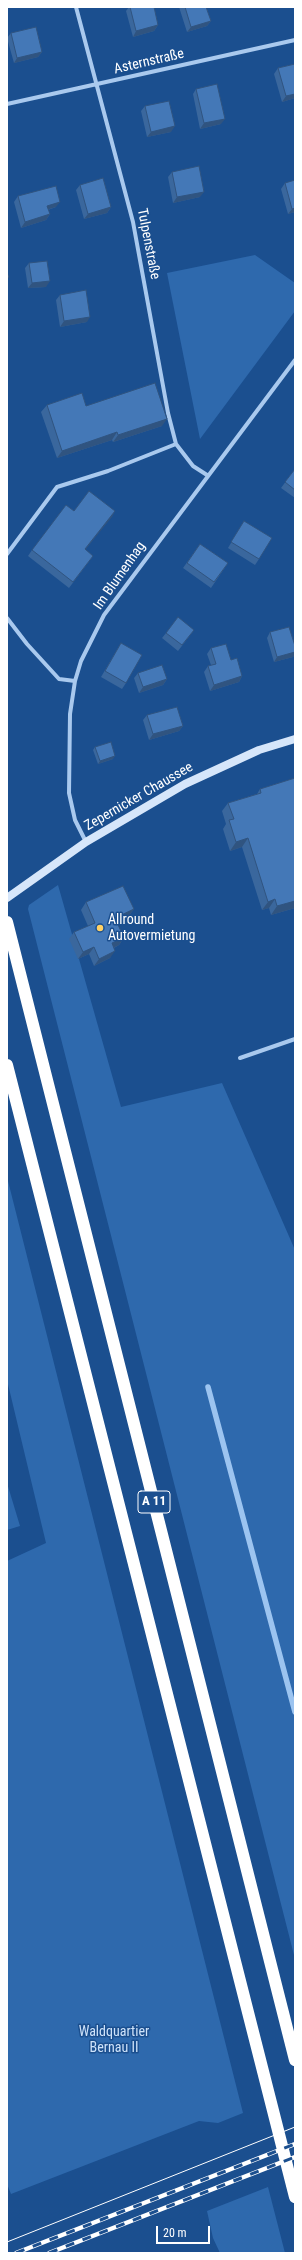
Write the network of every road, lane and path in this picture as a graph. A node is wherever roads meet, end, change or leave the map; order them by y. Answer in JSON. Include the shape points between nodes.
{"nodes":[{"id":1,"x":76,"y":7,"type":"edge"},
{"id":2,"x":295,"y":40,"type":"edge"},
{"id":3,"x":97,"y":85,"type":"junction"},
{"id":4,"x":7,"y":104,"type":"edge"},
{"id":5,"x":295,"y":360,"type":"edge"},
{"id":6,"x":176,"y":444,"type":"junction"},
{"id":7,"x":207,"y":475,"type":"junction"},
{"id":8,"x":7,"y":554,"type":"edge"},
{"id":9,"x":7,"y":618,"type":"edge"},
{"id":10,"x":75,"y":681,"type":"junction"},
{"id":11,"x":295,"y":739,"type":"edge"},
{"id":12,"x":86,"y":842,"type":"junction"},
{"id":13,"x":7,"y":898,"type":"edge"},
{"id":14,"x":7,"y":922,"type":"edge"},
{"id":15,"x":295,"y":1039,"type":"edge"},
{"id":16,"x":240,"y":1058,"type":"dead end"},
{"id":17,"x":7,"y":1066,"type":"edge"},
{"id":18,"x":295,"y":2060,"type":"edge"},
{"id":19,"x":295,"y":2197,"type":"edge"}],
"edges":[{"from":1,"to":3,"type":"street","name":"Tulpenstraße"},
{"from":2,"to":3,"type":"street","name":"Asternstraße"},
{"from":3,"to":4,"type":"street","name":"Asternstraße"},
{"from":3,"to":6,"type":"street","name":"Tulpenstraße","via":[[133,222]]},
{"from":5,"to":7,"type":"street","name":"Im Blumenhag"},
{"from":6,"to":7,"type":"street","name":"Tulpenstraße","via":[[193,466]]},
{"from":6,"to":8,"type":"street","via":[[108,471],[57,487]]},
{"from":7,"to":10,"type":"street","name":"Im Blumenhag","via":[[104,615],[81,661]]},
{"from":9,"to":10,"type":"street","via":[[59,679]]},
{"from":10,"to":12,"type":"street","name":"Im Blumenhag","via":[[70,714],[69,792],[76,820]]},
{"from":11,"to":12,"type":"main road","name":"Zepernicker Chaussee","via":[[259,750],[185,784]]},
{"from":12,"to":13,"type":"main road","name":"Zepernicker Chaussee"},
{"from":14,"to":18,"type":"highway","number":"A 11"},
{"from":15,"to":16,"type":"street"},
{"from":17,"to":19,"type":"highway","number":"A 11"}]}
